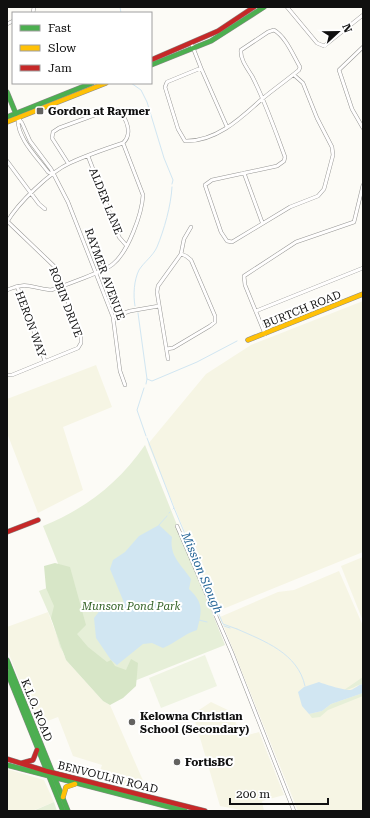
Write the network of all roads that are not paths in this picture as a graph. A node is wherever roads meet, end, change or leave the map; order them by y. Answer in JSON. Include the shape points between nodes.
{"nodes":[{"id":1,"x":254,"y":7,"type":"edge"},
{"id":2,"x":264,"y":7,"type":"edge"},
{"id":3,"x":287,"y":7,"type":"edge"},
{"id":4,"x":363,"y":15,"type":"edge"},
{"id":5,"x":193,"y":46,"type":"junction"},
{"id":6,"x":363,"y":47,"type":"edge"},
{"id":7,"x":152,"y":60,"type":"edge"},
{"id":8,"x":152,"y":65,"type":"edge"},
{"id":9,"x":202,"y":68,"type":"junction"},
{"id":10,"x":294,"y":75,"type":"junction"},
{"id":11,"x":90,"y":84,"type":"edge"},
{"id":12,"x":103,"y":84,"type":"edge"},
{"id":13,"x":7,"y":92,"type":"edge"},
{"id":14,"x":262,"y":100,"type":"junction"},
{"id":15,"x":7,"y":116,"type":"edge"},
{"id":16,"x":17,"y":116,"type":"junction"},
{"id":17,"x":7,"y":122,"type":"edge"},
{"id":18,"x":227,"y":127,"type":"junction"},
{"id":19,"x":363,"y":128,"type":"edge"},
{"id":20,"x":123,"y":143,"type":"junction"},
{"id":21,"x":88,"y":156,"type":"junction"},
{"id":22,"x":7,"y":160,"type":"edge"},
{"id":23,"x":68,"y":163,"type":"junction"},
{"id":24,"x":244,"y":174,"type":"junction"},
{"id":25,"x":53,"y":175,"type":"junction"},
{"id":26,"x":363,"y":185,"type":"edge"},
{"id":27,"x":32,"y":192,"type":"junction"},
{"id":28,"x":45,"y":209,"type":"dead end"},
{"id":29,"x":7,"y":221,"type":"edge"},
{"id":30,"x":262,"y":222,"type":"junction"},
{"id":31,"x":191,"y":227,"type":"dead end"},
{"id":32,"x":126,"y":245,"type":"junction"},
{"id":33,"x":181,"y":254,"type":"junction"},
{"id":34,"x":363,"y":268,"type":"edge"},
{"id":35,"x":95,"y":272,"type":"junction"},
{"id":36,"x":17,"y":286,"type":"junction"},
{"id":37,"x":62,"y":286,"type":"junction"},
{"id":38,"x":7,"y":290,"type":"edge"},
{"id":39,"x":363,"y":294,"type":"edge"},
{"id":40,"x":159,"y":306,"type":"junction"},
{"id":41,"x":256,"y":311,"type":"junction"},
{"id":42,"x":113,"y":317,"type":"junction"},
{"id":43,"x":265,"y":334,"type":"junction"},
{"id":44,"x":248,"y":340,"type":"dead end"},
{"id":45,"x":166,"y":349,"type":"junction"},
{"id":46,"x":168,"y":359,"type":"dead end"},
{"id":47,"x":45,"y":362,"type":"junction"},
{"id":48,"x":7,"y":375,"type":"edge"},
{"id":49,"x":124,"y":385,"type":"dead end"},
{"id":50,"x":38,"y":520,"type":"dead end"},
{"id":51,"x":177,"y":526,"type":"dead end"},
{"id":52,"x":7,"y":532,"type":"edge"},
{"id":53,"x":7,"y":660,"type":"edge"},
{"id":54,"x":7,"y":672,"type":"edge"},
{"id":55,"x":38,"y":748,"type":"junction"},
{"id":56,"x":7,"y":759,"type":"edge"},
{"id":57,"x":20,"y":763,"type":"junction"},
{"id":58,"x":7,"y":765,"type":"edge"},
{"id":59,"x":46,"y":771,"type":"junction"},
{"id":60,"x":52,"y":776,"type":"junction"},
{"id":61,"x":77,"y":784,"type":"junction"},
{"id":62,"x":63,"y":799,"type":"junction"},
{"id":63,"x":63,"y":811,"type":"edge"},
{"id":64,"x":68,"y":811,"type":"edge"},
{"id":65,"x":185,"y":811,"type":"edge"},
{"id":66,"x":203,"y":811,"type":"edge"},
{"id":67,"x":294,"y":811,"type":"edge"}],
"edges":[{"from":1,"to":5,"type":"main road","via":[[241,18]]},
{"from":2,"to":5,"type":"main road","via":[[211,41]]},
{"from":3,"to":4,"type":"street","via":[[317,43],[326,46]]},
{"from":5,"to":7,"type":"main road"},
{"from":5,"to":8,"type":"main road"},
{"from":5,"to":9,"type":"street"},
{"from":6,"to":19,"type":"street","via":[[339,70],[352,109]]},
{"from":9,"to":18,"type":"street"},
{"from":9,"to":18,"type":"street","via":[[167,82],[165,87],[178,129],[184,141],[190,141],[204,138]]},
{"from":10,"to":14,"type":"street"},
{"from":10,"to":14,"type":"street","via":[[300,67],[279,33],[274,30],[241,50],[241,56]]},
{"from":10,"to":30,"type":"street","via":[[303,83],[332,147],[330,169],[324,189],[318,196]]},
{"from":11,"to":16,"type":"main road"},
{"from":12,"to":16,"type":"main road"},
{"from":13,"to":16,"type":"main road","name":"RAYMER AVENUE"},
{"from":14,"to":18,"type":"street"},
{"from":14,"to":24,"type":"street","via":[[285,157],[277,166]]},
{"from":15,"to":16,"type":"main road"},
{"from":16,"to":17,"type":"main road"},
{"from":16,"to":25,"type":"street","name":"RAYMER AVENUE","via":[[26,144]]},
{"from":20,"to":21,"type":"street"},
{"from":20,"to":23,"type":"street","via":[[129,133],[122,114],[118,109],[111,109],[53,132],[52,138]]},
{"from":20,"to":32,"type":"street","via":[[143,195],[133,234]]},
{"from":21,"to":23,"type":"street"},
{"from":21,"to":32,"type":"street","name":"ALDER LANE","via":[[120,237]]},
{"from":22,"to":27,"type":"street"},
{"from":23,"to":25,"type":"street"},
{"from":24,"to":30,"type":"street"},
{"from":24,"to":30,"type":"street","via":[[207,182],[205,185],[221,232],[227,241],[232,242]]},
{"from":25,"to":27,"type":"street"},
{"from":25,"to":35,"type":"street","name":"RAYMER AVENUE","via":[[68,202]]},
{"from":26,"to":41,"type":"street","via":[[354,222],[296,242],[244,276]]},
{"from":27,"to":28,"type":"street"},
{"from":27,"to":29,"type":"street"},
{"from":29,"to":37,"type":"street","name":"ROBIN DRIVE","via":[[49,261]]},
{"from":31,"to":33,"type":"street","via":[[184,239]]},
{"from":32,"to":35,"type":"street","via":[[114,264]]},
{"from":33,"to":40,"type":"street","via":[[158,286]]},
{"from":33,"to":45,"type":"street","via":[[191,260],[215,316],[215,322],[173,348]]},
{"from":34,"to":41,"type":"street"},
{"from":35,"to":37,"type":"street"},
{"from":35,"to":42,"type":"street","name":"RAYMER AVENUE"},
{"from":36,"to":37,"type":"street","via":[[24,284],[51,290]]},
{"from":36,"to":38,"type":"street"},
{"from":36,"to":47,"type":"street","name":"HERON WAY"},
{"from":37,"to":47,"type":"street","name":"ROBIN DRIVE","via":[[81,336],[81,343],[78,348]]},
{"from":39,"to":43,"type":"main road","name":"BURTCH ROAD"},
{"from":40,"to":42,"type":"street"},
{"from":40,"to":45,"type":"street"},
{"from":41,"to":43,"type":"street"},
{"from":42,"to":49,"type":"street","name":"RAYMER AVENUE"},
{"from":43,"to":44,"type":"main road","name":"BURTCH ROAD"},
{"from":45,"to":46,"type":"street"},
{"from":47,"to":48,"type":"street","name":"ROBIN DRIVE"},
{"from":50,"to":52,"type":"main road"},
{"from":51,"to":67,"type":"street","via":[[232,653]]},
{"from":53,"to":60,"type":"main road","name":"K.L.O. ROAD"},
{"from":54,"to":55,"type":"main road","name":"K.L.O. ROAD"},
{"from":55,"to":57,"type":"main road","via":[[33,760]]},
{"from":55,"to":59,"type":"main road","name":"K.L.O. ROAD"},
{"from":56,"to":57,"type":"main road","name":"BENVOULIN ROAD"},
{"from":57,"to":59,"type":"main road","name":"BENVOULIN ROAD"},
{"from":58,"to":60,"type":"main road","name":"BENVOULIN ROAD"},
{"from":59,"to":60,"type":"main road","name":"K.L.O. ROAD"},
{"from":60,"to":61,"type":"main road","name":"BENVOULIN ROAD"},
{"from":60,"to":62,"type":"main road","name":"K.L.O. ROAD"},
{"from":60,"to":63,"type":"main road","name":"K.L.O. ROAD"},
{"from":60,"to":66,"type":"main road","name":"BENVOULIN ROAD"},
{"from":61,"to":62,"type":"main road","via":[[66,787]]},
{"from":61,"to":65,"type":"main road","name":"BENVOULIN ROAD"},
{"from":62,"to":64,"type":"main road","name":"K.L.O. ROAD"}]}
